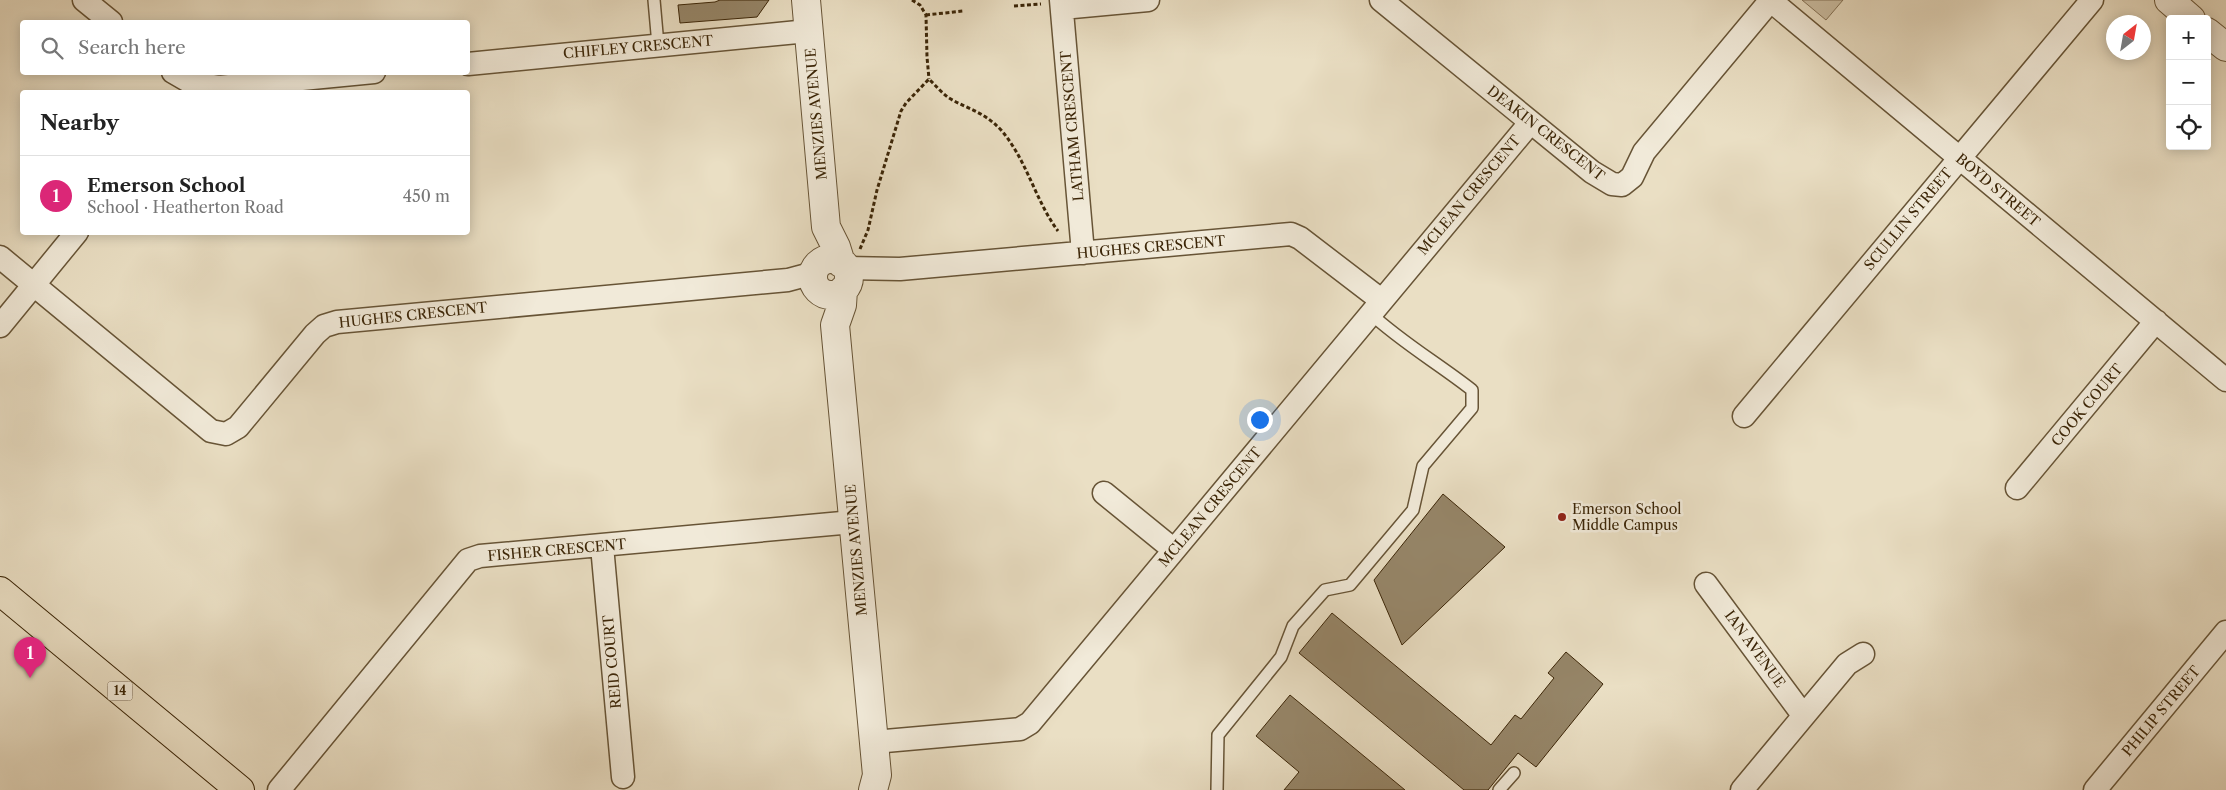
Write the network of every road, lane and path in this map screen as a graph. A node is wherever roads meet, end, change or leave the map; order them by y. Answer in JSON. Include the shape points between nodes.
{"nodes":[{"id":1,"x":84,"y":0,"type":"edge"},
{"id":2,"x":654,"y":0,"type":"edge"},
{"id":3,"x":806,"y":0,"type":"edge"},
{"id":4,"x":912,"y":0,"type":"edge"},
{"id":5,"x":922,"y":0,"type":"edge"},
{"id":6,"x":1148,"y":0,"type":"edge"},
{"id":7,"x":1381,"y":0,"type":"edge"},
{"id":8,"x":1770,"y":0,"type":"edge"},
{"id":9,"x":2092,"y":0,"type":"edge"},
{"id":10,"x":2169,"y":0,"type":"edge"},
{"id":11,"x":1055,"y":4,"type":"edge"},
{"id":12,"x":1014,"y":6,"type":"dead end"},
{"id":13,"x":923,"y":10,"type":"junction"},
{"id":14,"x":963,"y":11,"type":"dead end"},
{"id":15,"x":926,"y":15,"type":"junction"},
{"id":16,"x":2186,"y":15,"type":"edge"},
{"id":17,"x":109,"y":20,"type":"edge"},
{"id":18,"x":808,"y":31,"type":"junction"},
{"id":19,"x":2211,"y":35,"type":"edge"},
{"id":20,"x":658,"y":46,"type":"junction"},
{"id":21,"x":2226,"y":47,"type":"edge"},
{"id":22,"x":470,"y":64,"type":"edge"},
{"id":23,"x":343,"y":75,"type":"edge"},
{"id":24,"x":930,"y":79,"type":"junction"},
{"id":25,"x":184,"y":83,"type":"edge"},
{"id":26,"x":1530,"y":123,"type":"junction"},
{"id":27,"x":1959,"y":158,"type":"junction"},
{"id":28,"x":1058,"y":231,"type":"dead end"},
{"id":29,"x":75,"y":235,"type":"edge"},
{"id":30,"x":1083,"y":253,"type":"junction"},
{"id":31,"x":0,"y":257,"type":"edge"},
{"id":32,"x":834,"y":275,"type":"junction"},
{"id":33,"x":34,"y":285,"type":"junction"},
{"id":34,"x":1375,"y":307,"type":"junction"},
{"id":35,"x":2156,"y":321,"type":"junction"},
{"id":36,"x":0,"y":326,"type":"edge"},
{"id":37,"x":2226,"y":380,"type":"edge"},
{"id":38,"x":1744,"y":416,"type":"dead end"},
{"id":39,"x":2017,"y":488,"type":"dead end"},
{"id":40,"x":1104,"y":493,"type":"dead end"},
{"id":41,"x":853,"y":522,"type":"junction"},
{"id":42,"x":602,"y":546,"type":"junction"},
{"id":43,"x":1174,"y":550,"type":"junction"},
{"id":44,"x":1706,"y":584,"type":"dead end"},
{"id":45,"x":0,"y":591,"type":"edge"},
{"id":46,"x":2226,"y":632,"type":"edge"},
{"id":47,"x":1863,"y":654,"type":"dead end"},
{"id":48,"x":1803,"y":715,"type":"junction"},
{"id":49,"x":874,"y":742,"type":"junction"},
{"id":50,"x":1514,"y":773,"type":"dead end"},
{"id":51,"x":623,"y":777,"type":"dead end"},
{"id":52,"x":878,"y":785,"type":"edge"},
{"id":53,"x":240,"y":790,"type":"edge"},
{"id":54,"x":279,"y":790,"type":"edge"},
{"id":55,"x":1217,"y":790,"type":"edge"},
{"id":56,"x":1499,"y":790,"type":"edge"},
{"id":57,"x":1742,"y":790,"type":"edge"},
{"id":58,"x":2095,"y":790,"type":"edge"}],
"edges":[{"from":1,"to":17,"type":"street"},
{"from":2,"to":20,"type":"lane"},
{"from":3,"to":18,"type":"street","name":"MENZIES AVENUE"},
{"from":4,"to":13,"type":"path"},
{"from":5,"to":13,"type":"path"},
{"from":6,"to":11,"type":"street"},
{"from":7,"to":26,"type":"street","name":"DEAKIN CRESCENT"},
{"from":8,"to":26,"type":"street","name":"DEAKIN CRESCENT","via":[[1644,152],[1632,177],[1622,185],[1612,184],[1596,175]]},
{"from":8,"to":27,"type":"street","name":"BOYD STREET"},
{"from":9,"to":27,"type":"street","name":"SCULLIN STREET"},
{"from":10,"to":16,"type":"street"},
{"from":11,"to":12,"type":"path"},
{"from":11,"to":30,"type":"street","name":"LATHAM CRESCENT"},
{"from":13,"to":15,"type":"path"},
{"from":14,"to":15,"type":"path"},
{"from":15,"to":24,"type":"path","via":[[926,57]]},
{"from":18,"to":20,"type":"street","name":"CHIFLEY CRESCENT"},
{"from":18,"to":32,"type":"street","name":"MENZIES AVENUE","via":[[826,227],[820,248]]},
{"from":19,"to":21,"type":"street"},
{"from":20,"to":22,"type":"street","name":"CHIFLEY CRESCENT"},
{"from":23,"to":25,"type":"street","via":[[219,87]]},
{"from":24,"to":28,"type":"path","via":[[944,94],[982,113],[1002,131],[1028,172]]},
{"from":24,"to":32,"type":"path","via":[[901,111],[868,230]]},
{"from":26,"to":34,"type":"street","name":"MCLEAN CRESCENT"},
{"from":27,"to":35,"type":"street","name":"BOYD STREET"},
{"from":27,"to":38,"type":"street","name":"SCULLIN STREET"},
{"from":29,"to":33,"type":"street"},
{"from":30,"to":32,"type":"street","name":"HUGHES CRESCENT"},
{"from":30,"to":34,"type":"street","name":"HUGHES CRESCENT","via":[[1291,234],[1300,238]]},
{"from":31,"to":33,"type":"street","name":"HUGHES CRESCENT"},
{"from":32,"to":33,"type":"street","name":"HUGHES CRESCENT","via":[[337,322],[324,326],[315,334],[238,427],[226,434],[211,431]]},
{"from":32,"to":41,"type":"street","name":"MENZIES AVENUE","via":[[842,305],[835,325]]},
{"from":33,"to":36,"type":"street"},
{"from":34,"to":43,"type":"street","name":"MCLEAN CRESCENT"},
{"from":34,"to":55,"type":"lane","via":[[1387,329],[1472,390],[1472,408],[1423,466],[1413,510],[1350,585],[1325,590],[1292,626],[1281,657],[1218,735]]},
{"from":35,"to":37,"type":"street","name":"BOYD STREET"},
{"from":35,"to":39,"type":"street","name":"COOK COURT"},
{"from":40,"to":43,"type":"street"},
{"from":41,"to":42,"type":"street","name":"FISHER CRESCENT"},
{"from":41,"to":49,"type":"street","name":"MENZIES AVENUE"},
{"from":42,"to":51,"type":"street","name":"REID COURT"},
{"from":42,"to":54,"type":"street","name":"FISHER CRESCENT","via":[[480,556],[468,560]]},
{"from":43,"to":49,"type":"street","name":"MCLEAN CRESCENT","via":[[1030,723],[1020,729]]},
{"from":44,"to":48,"type":"street","name":"IAN AVENUE"},
{"from":45,"to":53,"type":"main road","number":"14"},
{"from":46,"to":58,"type":"street","name":"PHILIP STREET"},
{"from":47,"to":48,"type":"street","via":[[1846,664]]},
{"from":48,"to":57,"type":"street"},
{"from":49,"to":52,"type":"street","name":"MENZIES AVENUE"},
{"from":50,"to":56,"type":"lane"}]}
